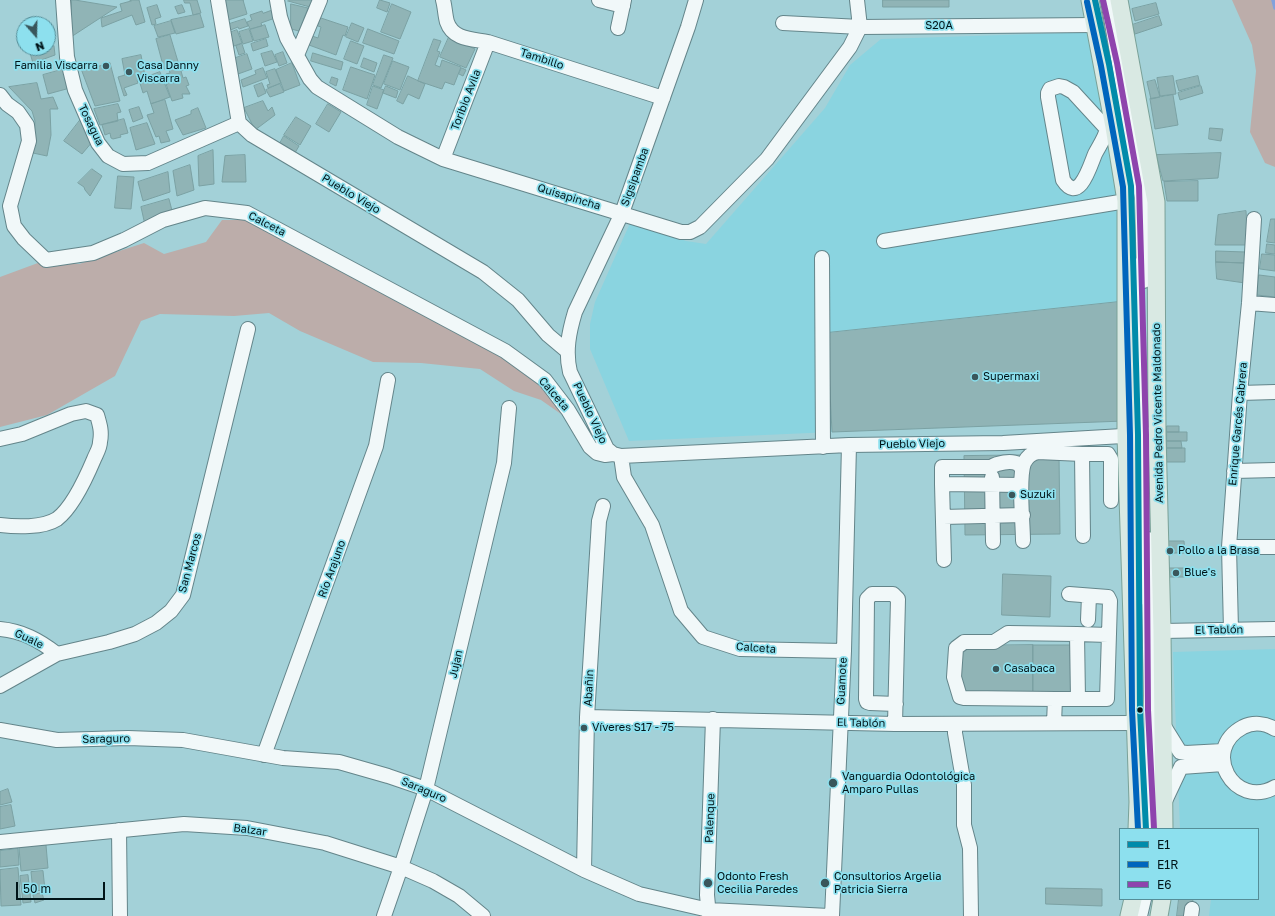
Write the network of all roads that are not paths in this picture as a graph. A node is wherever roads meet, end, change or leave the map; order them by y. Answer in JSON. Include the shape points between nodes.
{"nodes":[{"id":1,"x":63,"y":0,"type":"edge"},
{"id":2,"x":218,"y":0,"type":"edge"},
{"id":3,"x":277,"y":0,"type":"edge"},
{"id":4,"x":320,"y":0,"type":"edge"},
{"id":5,"x":443,"y":0,"type":"edge"},
{"id":6,"x":599,"y":0,"type":"edge"},
{"id":7,"x":696,"y":0,"type":"edge"},
{"id":8,"x":857,"y":0,"type":"edge"},
{"id":9,"x":1090,"y":0,"type":"edge"},
{"id":10,"x":1095,"y":0,"type":"edge"},
{"id":11,"x":1108,"y":0,"type":"edge"},
{"id":12,"x":1120,"y":0,"type":"edge"},
{"id":13,"x":623,"y":3,"type":"edge"},
{"id":14,"x":783,"y":23,"type":"dead end"},
{"id":15,"x":1095,"y":25,"type":"junction"},
{"id":16,"x":860,"y":27,"type":"junction"},
{"id":17,"x":618,"y":28,"type":"dead end"},
{"id":18,"x":488,"y":42,"type":"junction"},
{"id":19,"x":297,"y":55,"type":"junction"},
{"id":20,"x":0,"y":95,"type":"edge"},
{"id":21,"x":664,"y":98,"type":"junction"},
{"id":22,"x":239,"y":123,"type":"junction"},
{"id":23,"x":1110,"y":128,"type":"junction"},
{"id":24,"x":443,"y":159,"type":"junction"},
{"id":25,"x":1126,"y":201,"type":"junction"},
{"id":26,"x":622,"y":213,"type":"junction"},
{"id":27,"x":1254,"y":219,"type":"dead end"},
{"id":28,"x":884,"y":241,"type":"dead end"},
{"id":29,"x":822,"y":258,"type":"dead end"},
{"id":30,"x":1249,"y":303,"type":"junction"},
{"id":31,"x":1275,"y":305,"type":"edge"},
{"id":32,"x":248,"y":329,"type":"dead end"},
{"id":33,"x":567,"y":351,"type":"junction"},
{"id":34,"x":388,"y":380,"type":"dead end"},
{"id":35,"x":1275,"y":392,"type":"edge"},
{"id":36,"x":1240,"y":393,"type":"junction"},
{"id":37,"x":508,"y":408,"type":"dead end"},
{"id":38,"x":1142,"y":435,"type":"junction"},
{"id":39,"x":0,"y":439,"type":"edge"},
{"id":40,"x":1002,"y":443,"type":"junction"},
{"id":41,"x":849,"y":445,"type":"junction"},
{"id":42,"x":823,"y":446,"type":"junction"},
{"id":43,"x":1082,"y":454,"type":"junction"},
{"id":44,"x":617,"y":455,"type":"junction"},
{"id":45,"x":1000,"y":464,"type":"junction"},
{"id":46,"x":1022,"y":469,"type":"junction"},
{"id":47,"x":1275,"y":470,"type":"edge"},
{"id":48,"x":1234,"y":471,"type":"junction"},
{"id":49,"x":942,"y":484,"type":"junction"},
{"id":50,"x":1021,"y":485,"type":"junction"},
{"id":51,"x":992,"y":486,"type":"junction"},
{"id":52,"x":1111,"y":501,"type":"dead end"},
{"id":53,"x":603,"y":506,"type":"dead end"},
{"id":54,"x":992,"y":515,"type":"junction"},
{"id":55,"x":1023,"y":515,"type":"junction"},
{"id":56,"x":943,"y":517,"type":"junction"},
{"id":57,"x":0,"y":525,"type":"edge"},
{"id":58,"x":1083,"y":536,"type":"dead end"},
{"id":59,"x":1023,"y":541,"type":"dead end"},
{"id":60,"x":993,"y":542,"type":"dead end"},
{"id":61,"x":1229,"y":547,"type":"junction"},
{"id":62,"x":1275,"y":547,"type":"edge"},
{"id":63,"x":944,"y":560,"type":"dead end"},
{"id":64,"x":1069,"y":594,"type":"dead end"},
{"id":65,"x":1089,"y":596,"type":"junction"},
{"id":66,"x":1088,"y":620,"type":"dead end"},
{"id":67,"x":0,"y":629,"type":"edge"},
{"id":68,"x":1275,"y":629,"type":"edge"},
{"id":69,"x":1231,"y":630,"type":"junction"},
{"id":70,"x":1162,"y":631,"type":"junction"},
{"id":71,"x":1077,"y":634,"type":"junction"},
{"id":72,"x":1108,"y":635,"type":"junction"},
{"id":73,"x":844,"y":651,"type":"junction"},
{"id":74,"x":57,"y":654,"type":"junction"},
{"id":75,"x":0,"y":686,"type":"edge"},
{"id":76,"x":1078,"y":699,"type":"junction"},
{"id":77,"x":1054,"y":700,"type":"junction"},
{"id":78,"x":896,"y":704,"type":"junction"},
{"id":79,"x":588,"y":717,"type":"junction"},
{"id":80,"x":713,"y":719,"type":"junction"},
{"id":81,"x":840,"y":723,"type":"junction"},
{"id":82,"x":1054,"y":723,"type":"junction"},
{"id":83,"x":1134,"y":723,"type":"junction"},
{"id":84,"x":1162,"y":723,"type":"junction"},
{"id":85,"x":895,"y":724,"type":"junction"},
{"id":86,"x":955,"y":724,"type":"junction"},
{"id":87,"x":1275,"y":728,"type":"edge"},
{"id":88,"x":0,"y":730,"type":"edge"},
{"id":89,"x":1180,"y":752,"type":"junction"},
{"id":90,"x":264,"y":754,"type":"junction"},
{"id":91,"x":1223,"y":758,"type":"junction"},
{"id":92,"x":1181,"y":767,"type":"junction"},
{"id":93,"x":1275,"y":787,"type":"edge"},
{"id":94,"x":426,"y":789,"type":"junction"},
{"id":95,"x":1164,"y":807,"type":"junction"},
{"id":96,"x":1137,"y":828,"type":"edge"},
{"id":97,"x":1146,"y":828,"type":"edge"},
{"id":98,"x":1153,"y":828,"type":"edge"},
{"id":99,"x":1164,"y":828,"type":"edge"},
{"id":100,"x":119,"y":830,"type":"junction"},
{"id":101,"x":0,"y":842,"type":"edge"},
{"id":102,"x":401,"y":867,"type":"junction"},
{"id":103,"x":584,"y":870,"type":"junction"},
{"id":104,"x":1134,"y":900,"type":"edge"},
{"id":105,"x":1144,"y":900,"type":"edge"},
{"id":106,"x":1152,"y":900,"type":"edge"},
{"id":107,"x":1162,"y":900,"type":"edge"},
{"id":108,"x":709,"y":913,"type":"edge"},
{"id":109,"x":120,"y":916,"type":"edge"},
{"id":110,"x":384,"y":916,"type":"edge"},
{"id":111,"x":483,"y":916,"type":"edge"},
{"id":112,"x":830,"y":916,"type":"edge"},
{"id":113,"x":971,"y":916,"type":"edge"},
{"id":114,"x":1129,"y":916,"type":"edge"},
{"id":115,"x":1140,"y":916,"type":"edge"},
{"id":116,"x":1148,"y":916,"type":"edge"},
{"id":117,"x":1159,"y":916,"type":"edge"}],
"edges":[{"from":1,"to":22,"type":"street","name":"Tosagua","via":[[67,57],[75,90],[98,143],[108,156],[123,164],[148,163]]},
{"from":2,"to":22,"type":"street"},
{"from":3,"to":19,"type":"street","name":"Quisapincha","via":[[287,38]]},
{"from":4,"to":19,"type":"street"},
{"from":5,"to":18,"type":"street","name":"Tambillo","via":[[447,23],[453,32],[462,37]]},
{"from":6,"to":13,"type":"street"},
{"from":7,"to":21,"type":"street","name":"Sigsipamba"},
{"from":8,"to":16,"type":"street"},
{"from":9,"to":15,"type":"main road","name":"Avenida Pedro Vicente Maldonado"},
{"from":10,"to":38,"type":"street","via":[[1131,186]]},
{"from":11,"to":38,"type":"street","via":[[1142,199]]},
{"from":12,"to":38,"type":"main road","name":"Avenida Pedro Vicente Maldonado","via":[[1156,202]]},
{"from":13,"to":17,"type":"street"},
{"from":14,"to":16,"type":"street","name":"S20A"},
{"from":15,"to":16,"type":"street","name":"S20A"},
{"from":15,"to":23,"type":"main road","name":"Avenida Pedro Vicente Maldonado"},
{"from":16,"to":26,"type":"street","name":"Quisapincha","via":[[850,47],[767,159],[700,227],[690,232],[681,232]]},
{"from":18,"to":21,"type":"street","name":"Tambillo"},
{"from":18,"to":24,"type":"street","name":"Toribio Avila"},
{"from":19,"to":24,"type":"street","name":"Quisapincha","via":[[318,87],[398,137]]},
{"from":20,"to":44,"type":"street","name":"Calceta","via":[[6,104],[18,112],[27,125],[30,142],[10,206],[14,226],[46,260],[93,253],[163,220],[205,208],[246,213],[505,351],[545,380],[568,410],[590,448],[597,453]]},
{"from":21,"to":26,"type":"street","name":"Sigsipamba"},
{"from":22,"to":33,"type":"street","name":"Pueblo Viejo","via":[[252,135],[483,272],[518,300],[548,335]]},
{"from":23,"to":23,"type":"street","via":[[1082,183],[1076,187],[1067,186],[1063,180],[1048,97],[1050,89],[1059,86],[1073,92]]},
{"from":23,"to":25,"type":"main road","name":"Avenida Pedro Vicente Maldonado"},
{"from":24,"to":26,"type":"street","name":"Quisapincha"},
{"from":25,"to":28,"type":"street"},
{"from":25,"to":38,"type":"main road","name":"Avenida Pedro Vicente Maldonado"},
{"from":26,"to":33,"type":"street","name":"Sigsipamba","via":[[576,312]]},
{"from":27,"to":30,"type":"street","name":"Enrique Garcés Cabrera"},
{"from":29,"to":42,"type":"street"},
{"from":30,"to":31,"type":"street"},
{"from":30,"to":36,"type":"street","name":"Enrique Garcés Cabrera"},
{"from":32,"to":74,"type":"street","name":"San Marcos","via":[[183,595],[171,611],[135,634]]},
{"from":33,"to":44,"type":"street","name":"Pueblo Viejo","via":[[570,372],[607,449]]},
{"from":34,"to":90,"type":"street","name":"Río Arajuno","via":[[376,446]]},
{"from":35,"to":36,"type":"street"},
{"from":36,"to":48,"type":"street","name":"Enrique Garcés Cabrera"},
{"from":37,"to":94,"type":"street","name":"Jujan","via":[[504,463]]},
{"from":38,"to":40,"type":"street","name":"Pueblo Viejo"},
{"from":38,"to":70,"type":"main road","name":"Avenida Pedro Vicente Maldonado"},
{"from":38,"to":83,"type":"main road","name":"Avenida Pedro Vicente Maldonado"},
{"from":38,"to":97,"type":"street","via":[[1140,710]]},
{"from":38,"to":98,"type":"street"},
{"from":39,"to":57,"type":"street","via":[[22,434],[71,414],[86,411],[97,415],[101,427],[100,444],[86,477],[72,502],[56,519],[39,525]]},
{"from":40,"to":41,"type":"street","name":"Pueblo Viejo"},
{"from":40,"to":45,"type":"street"},
{"from":41,"to":42,"type":"street","name":"Pueblo Viejo"},
{"from":41,"to":73,"type":"street","name":"Guamote"},
{"from":42,"to":44,"type":"street","name":"Pueblo Viejo"},
{"from":43,"to":46,"type":"street","via":[[1033,453],[1027,458]]},
{"from":43,"to":52,"type":"street","via":[[1108,454],[1111,459]]},
{"from":43,"to":58,"type":"street"},
{"from":44,"to":73,"type":"street","name":"Calceta","via":[[624,477],[652,525],[681,611],[703,637],[740,649]]},
{"from":45,"to":46,"type":"street","via":[[1017,463]]},
{"from":45,"to":49,"type":"street","via":[[942,467]]},
{"from":45,"to":51,"type":"street"},
{"from":46,"to":50,"type":"street"},
{"from":47,"to":48,"type":"street"},
{"from":48,"to":61,"type":"street","name":"Enrique Garcés Cabrera"},
{"from":49,"to":51,"type":"street"},
{"from":49,"to":56,"type":"street"},
{"from":50,"to":51,"type":"street"},
{"from":50,"to":55,"type":"street"},
{"from":51,"to":54,"type":"street"},
{"from":53,"to":79,"type":"street","name":"Abañin","via":[[599,521]]},
{"from":54,"to":55,"type":"street"},
{"from":54,"to":56,"type":"street"},
{"from":54,"to":60,"type":"street"},
{"from":55,"to":59,"type":"street"},
{"from":56,"to":63,"type":"street"},
{"from":61,"to":62,"type":"street"},
{"from":61,"to":69,"type":"street","name":"Enrique Garcés Cabrera"},
{"from":64,"to":65,"type":"street"},
{"from":65,"to":66,"type":"street"},
{"from":65,"to":72,"type":"street","via":[[1108,597],[1110,601]]},
{"from":67,"to":74,"type":"street","name":"Guale","via":[[26,634]]},
{"from":68,"to":69,"type":"street","name":"El Tablón"},
{"from":69,"to":70,"type":"street","name":"El Tablón"},
{"from":70,"to":84,"type":"main road","name":"Avenida Pedro Vicente Maldonado"},
{"from":71,"to":72,"type":"street"},
{"from":71,"to":76,"type":"street"},
{"from":71,"to":77,"type":"street","via":[[1008,632],[994,642],[964,642],[956,648],[954,677],[960,697]]},
{"from":72,"to":76,"type":"street","via":[[1106,699]]},
{"from":73,"to":81,"type":"street","name":"Guamote"},
{"from":74,"to":75,"type":"street","name":"San Marcos"},
{"from":76,"to":77,"type":"street"},
{"from":77,"to":82,"type":"street"},
{"from":78,"to":78,"type":"street","via":[[898,599],[893,594],[872,594],[867,599],[866,699],[870,703]]},
{"from":78,"to":85,"type":"street"},
{"from":79,"to":80,"type":"street","name":"El Tablón"},
{"from":79,"to":103,"type":"street","name":"Abañin"},
{"from":80,"to":81,"type":"street","name":"El Tablón"},
{"from":80,"to":108,"type":"street","name":"Palenque","via":[[707,895]]},
{"from":81,"to":85,"type":"street","name":"El Tablón"},
{"from":81,"to":112,"type":"street","name":"Guamote"},
{"from":82,"to":83,"type":"street","name":"El Tablón"},
{"from":82,"to":86,"type":"street","name":"El Tablón"},
{"from":83,"to":96,"type":"main road","name":"Avenida Pedro Vicente Maldonado"},
{"from":84,"to":89,"type":"street"},
{"from":84,"to":95,"type":"main road","name":"Avenida Pedro Vicente Maldonado"},
{"from":85,"to":86,"type":"street","name":"El Tablón"},
{"from":86,"to":113,"type":"street","via":[[964,785],[964,825],[970,848]]},
{"from":87,"to":91,"type":"street","via":[[1258,723],[1246,725],[1228,740]]},
{"from":88,"to":90,"type":"street","name":"Saraguro","via":[[57,740],[183,740]]},
{"from":89,"to":91,"type":"street"},
{"from":89,"to":92,"type":"street"},
{"from":90,"to":94,"type":"street","name":"Saraguro","via":[[340,762]]},
{"from":91,"to":92,"type":"street"},
{"from":91,"to":93,"type":"street","via":[[1228,776],[1235,785],[1258,792]]},
{"from":92,"to":95,"type":"street"},
{"from":94,"to":102,"type":"street","name":"Jujan"},
{"from":94,"to":103,"type":"street","name":"Saraguro"},
{"from":95,"to":99,"type":"main road","name":"Avenida Pedro Vicente Maldonado"},
{"from":100,"to":101,"type":"street","name":"Balzar"},
{"from":100,"to":102,"type":"street","name":"Balzar","via":[[184,824],[247,828],[325,843]]},
{"from":100,"to":109,"type":"street"},
{"from":102,"to":110,"type":"street","name":"Jujan"},
{"from":102,"to":111,"type":"street","name":"Balzar","via":[[434,881],[459,896]]},
{"from":103,"to":108,"type":"street","name":"Saraguro","via":[[639,894]]},
{"from":104,"to":114,"type":"main road"},
{"from":105,"to":115,"type":"street"},
{"from":106,"to":116,"type":"street"},
{"from":107,"to":117,"type":"main road"},
{"from":108,"to":112,"type":"street","name":"Saraguro"}]}
